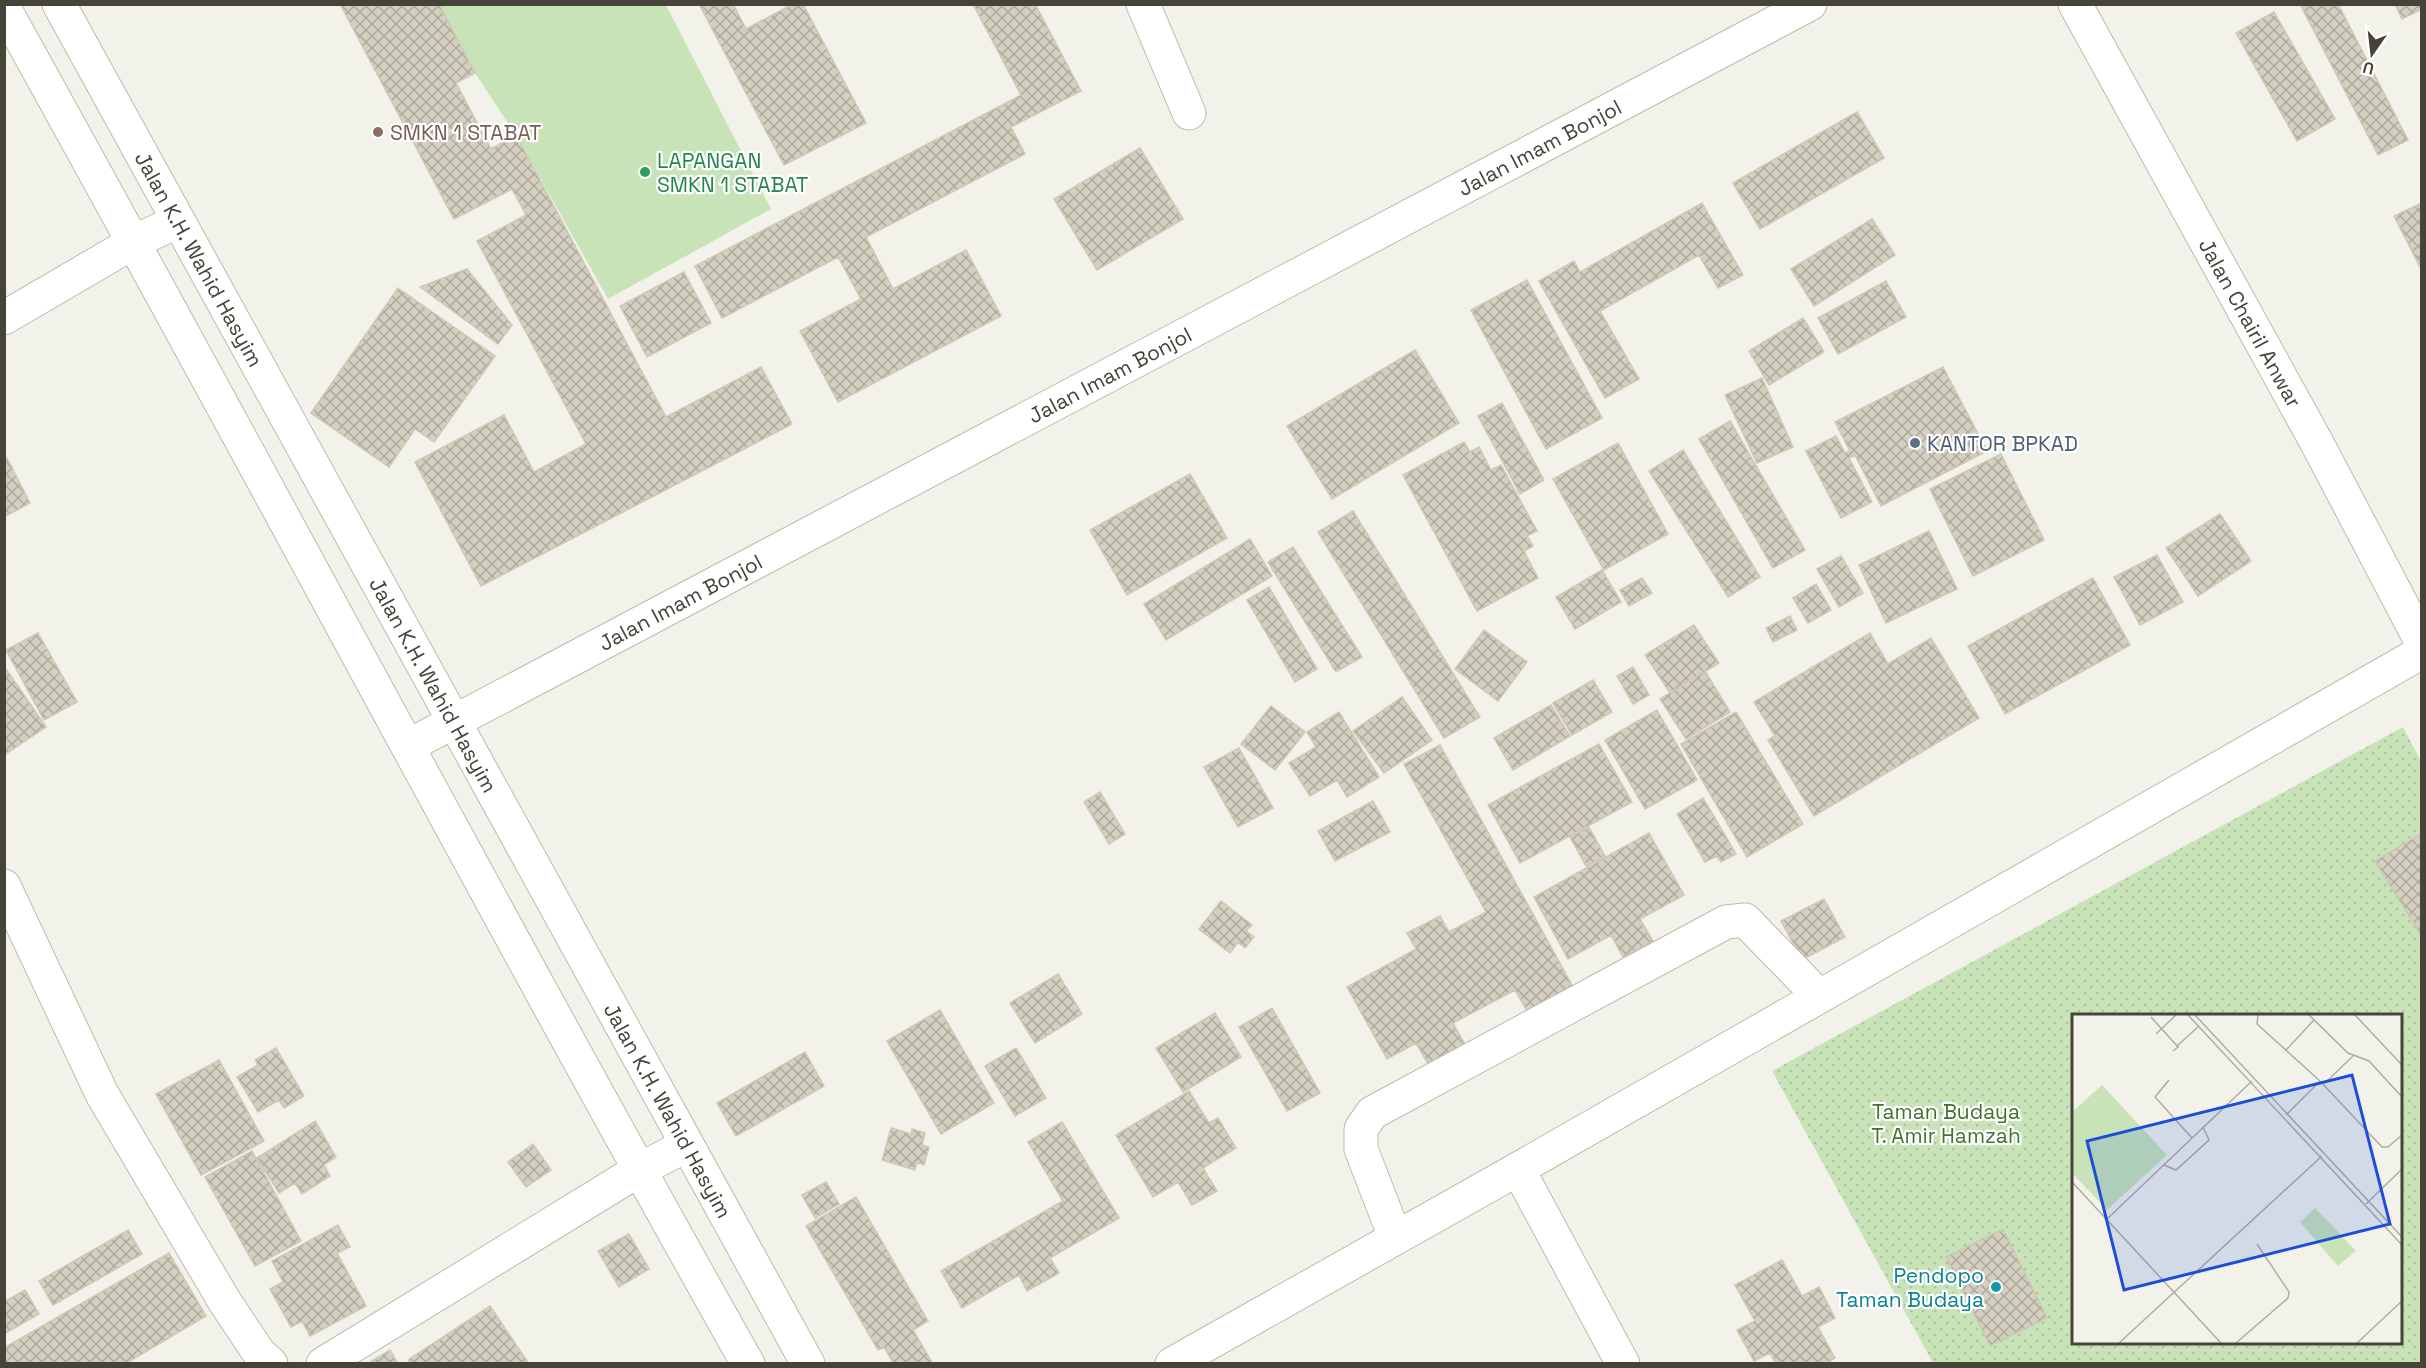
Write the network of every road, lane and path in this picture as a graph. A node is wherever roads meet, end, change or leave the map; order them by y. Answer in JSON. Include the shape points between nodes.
{"nodes":[{"id":1,"x":59,"y":4,"type":"edge"},
{"id":2,"x":1143,"y":4,"type":"edge"},
{"id":3,"x":1810,"y":4,"type":"edge"},
{"id":4,"x":2075,"y":4,"type":"edge"},
{"id":5,"x":4,"y":8,"type":"edge"},
{"id":6,"x":1189,"y":113,"type":"dead end"},
{"id":7,"x":178,"y":221,"type":"junction"},
{"id":8,"x":134,"y":242,"type":"junction"},
{"id":9,"x":4,"y":318,"type":"edge"},
{"id":10,"x":2421,"y":643,"type":"edge"},
{"id":11,"x":2421,"y":652,"type":"edge"},
{"id":12,"x":454,"y":722,"type":"junction"},
{"id":13,"x":408,"y":746,"type":"junction"},
{"id":14,"x":4,"y":886,"type":"edge"},
{"id":15,"x":1818,"y":995,"type":"junction"},
{"id":16,"x":687,"y":1145,"type":"junction"},
{"id":17,"x":1518,"y":1169,"type":"junction"},
{"id":18,"x":639,"y":1170,"type":"junction"},
{"id":19,"x":1395,"y":1236,"type":"junction"},
{"id":20,"x":257,"y":1360,"type":"edge"},
{"id":21,"x":323,"y":1364,"type":"edge"},
{"id":22,"x":748,"y":1364,"type":"edge"},
{"id":23,"x":808,"y":1364,"type":"edge"},
{"id":24,"x":1172,"y":1364,"type":"edge"},
{"id":25,"x":1623,"y":1364,"type":"edge"}],
"edges":[{"from":1,"to":7,"type":"street","name":"Jalan K.H. Wahid Hasyim"},
{"from":2,"to":6,"type":"street"},
{"from":3,"to":12,"type":"street","name":"Jalan Imam Bonjol"},
{"from":4,"to":10,"type":"street","name":"Jalan Chairil Anwar","via":[[2318,445]]},
{"from":5,"to":8,"type":"street"},
{"from":7,"to":8,"type":"street"},
{"from":7,"to":12,"type":"street","name":"Jalan K.H. Wahid Hasyim"},
{"from":8,"to":9,"type":"street"},
{"from":8,"to":13,"type":"street"},
{"from":11,"to":15,"type":"street"},
{"from":12,"to":13,"type":"street","name":"Jalan Imam Bonjol"},
{"from":12,"to":16,"type":"street","name":"Jalan K.H. Wahid Hasyim"},
{"from":13,"to":18,"type":"street"},
{"from":14,"to":20,"type":"street","via":[[102,1094]]},
{"from":15,"to":17,"type":"street"},
{"from":15,"to":19,"type":"street","via":[[1744,920],[1726,922],[1372,1113],[1361,1129],[1361,1149]]},
{"from":16,"to":18,"type":"street"},
{"from":16,"to":23,"type":"street","name":"Jalan K.H. Wahid Hasyim"},
{"from":17,"to":19,"type":"street"},
{"from":17,"to":25,"type":"street"},
{"from":18,"to":21,"type":"street"},
{"from":18,"to":22,"type":"street"},
{"from":19,"to":24,"type":"street"}]}
